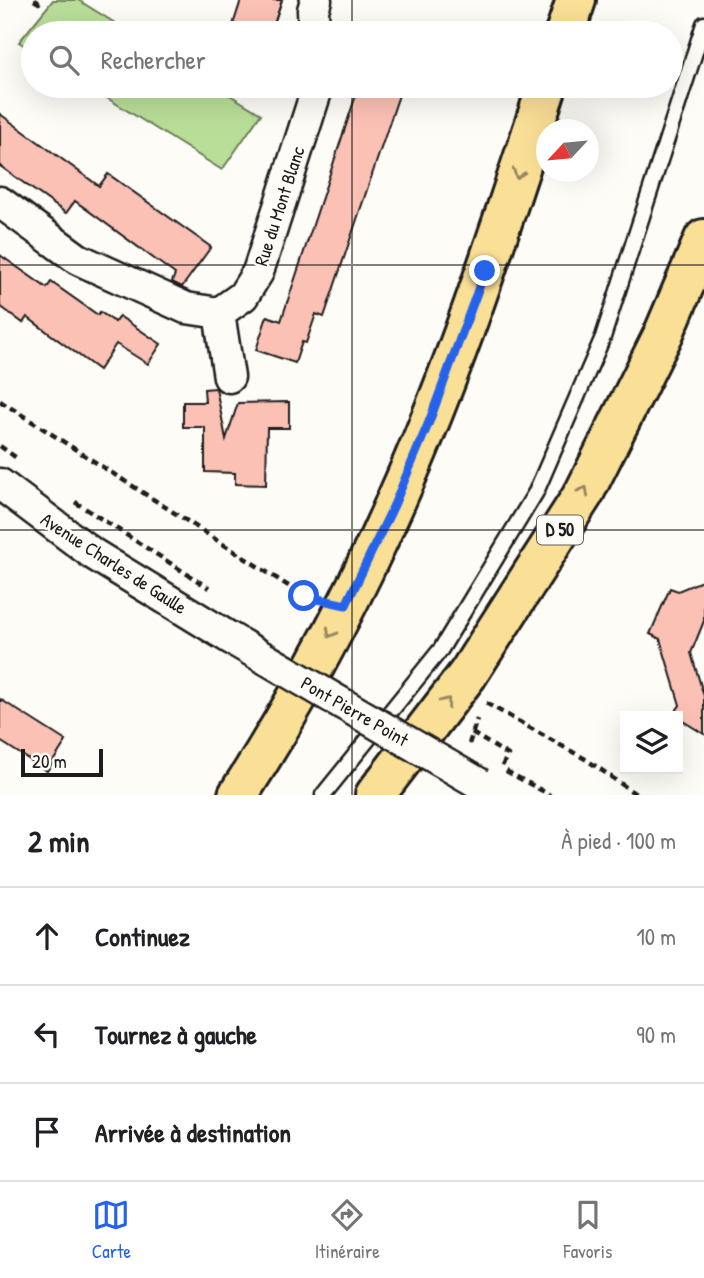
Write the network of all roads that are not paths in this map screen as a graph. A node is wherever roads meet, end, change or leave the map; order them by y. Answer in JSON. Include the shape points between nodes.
{"nodes":[{"id":1,"x":316,"y":0,"type":"edge"},
{"id":2,"x":576,"y":0,"type":"edge"},
{"id":3,"x":313,"y":21,"type":"edge"},
{"id":4,"x":569,"y":21,"type":"edge"},
{"id":5,"x":704,"y":23,"type":"edge"},
{"id":6,"x":683,"y":88,"type":"edge"},
{"id":7,"x":314,"y":98,"type":"edge"},
{"id":8,"x":543,"y":98,"type":"edge"},
{"id":9,"x":680,"y":98,"type":"edge"},
{"id":10,"x":0,"y":202,"type":"edge"},
{"id":11,"x":704,"y":239,"type":"edge"},
{"id":12,"x":219,"y":313,"type":"junction"},
{"id":13,"x":229,"y":377,"type":"dead end"},
{"id":14,"x":0,"y":484,"type":"edge"},
{"id":15,"x":230,"y":638,"type":"joint"},
{"id":16,"x":493,"y":778,"type":"edge"},
{"id":17,"x":238,"y":795,"type":"edge"},
{"id":18,"x":323,"y":795,"type":"edge"},
{"id":19,"x":374,"y":795,"type":"edge"}],
"edges":[{"from":1,"to":3,"type":"street"},
{"from":2,"to":4,"type":"main road"},
{"from":5,"to":6,"type":"lane"},
{"from":7,"to":12,"type":"street","name":"Rue du Mont Blanc","via":[[258,272],[243,296]]},
{"from":8,"to":17,"type":"main road","one_way":true,"via":[[485,271],[394,505],[346,605]]},
{"from":9,"to":18,"type":"lane","via":[[603,337],[536,492],[441,649]]},
{"from":10,"to":12,"type":"street","via":[[78,259],[186,308]]},
{"from":19,"to":11,"type":"main road","number":"D 50","one_way":true,"via":[[468,674],[584,493],[663,335]]},
{"from":12,"to":13,"type":"street"},
{"from":14,"to":15,"type":"street","name":"Avenue Charles de Gaulle","via":[[93,554]]},
{"from":15,"to":16,"type":"street","name":"Pont Pierre Point","bridge":true}]}
